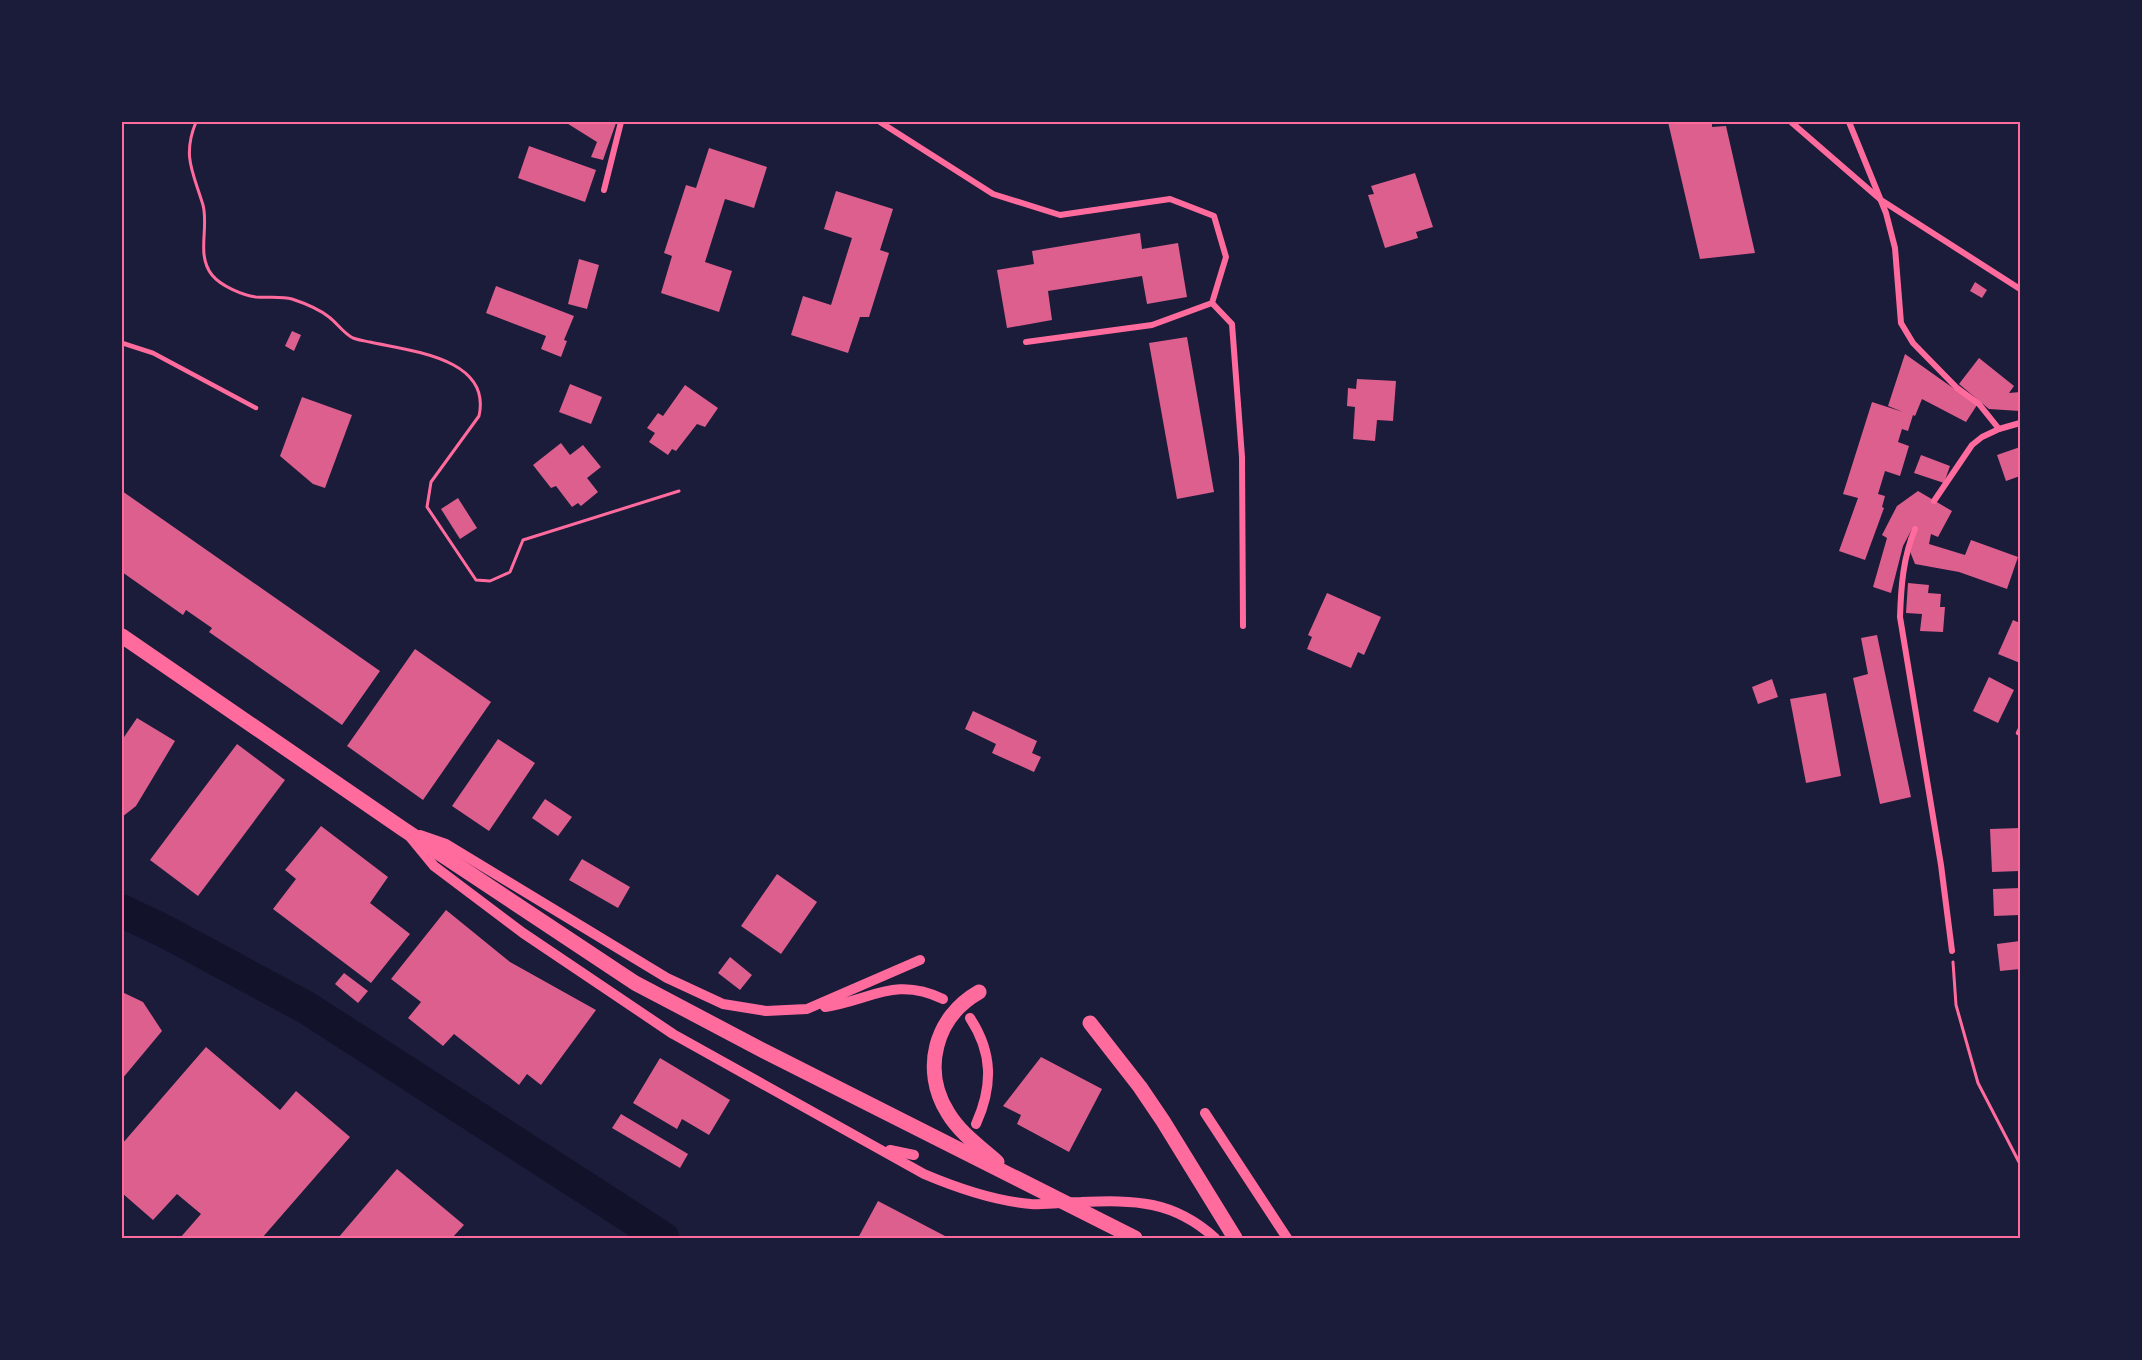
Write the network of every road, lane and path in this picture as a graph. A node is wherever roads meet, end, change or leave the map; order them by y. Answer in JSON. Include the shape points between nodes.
{"nodes":[{"id":1,"x":196,"y":122,"type":"edge"},
{"id":2,"x":621,"y":122,"type":"edge"},
{"id":3,"x":880,"y":122,"type":"edge"},
{"id":4,"x":1791,"y":122,"type":"edge"},
{"id":5,"x":1849,"y":122,"type":"edge"},
{"id":6,"x":604,"y":190,"type":"dead end"},
{"id":7,"x":1881,"y":200,"type":"junction"},
{"id":8,"x":2020,"y":289,"type":"edge"},
{"id":9,"x":1212,"y":303,"type":"junction"},
{"id":10,"x":1026,"y":342,"type":"dead end"},
{"id":11,"x":122,"y":343,"type":"edge"},
{"id":12,"x":256,"y":408,"type":"dead end"},
{"id":13,"x":2020,"y":423,"type":"edge"},
{"id":14,"x":1999,"y":429,"type":"junction"},
{"id":15,"x":679,"y":491,"type":"dead end"},
{"id":16,"x":1934,"y":501,"type":"dead end"},
{"id":17,"x":1915,"y":529,"type":"dead end"},
{"id":18,"x":1243,"y":626,"type":"dead end"},
{"id":19,"x":122,"y":636,"type":"edge"},
{"id":20,"x":403,"y":829,"type":"junction"},
{"id":21,"x":1952,"y":951,"type":"joint"},
{"id":22,"x":920,"y":960,"type":"dead end"},
{"id":23,"x":978,"y":992,"type":"dead end"},
{"id":24,"x":944,"y":999,"type":"dead end"},
{"id":25,"x":807,"y":1010,"type":"junction"},
{"id":26,"x":969,"y":1018,"type":"dead end"},
{"id":27,"x":1090,"y":1023,"type":"dead end"},
{"id":28,"x":1205,"y":1113,"type":"dead end"},
{"id":29,"x":976,"y":1124,"type":"dead end"},
{"id":30,"x":878,"y":1147,"type":"junction"},
{"id":31,"x":914,"y":1155,"type":"dead end"},
{"id":32,"x":2020,"y":1164,"type":"edge"},
{"id":33,"x":1013,"y":1176,"type":"junction"},
{"id":34,"x":1135,"y":1239,"type":"edge"},
{"id":35,"x":1215,"y":1239,"type":"edge"},
{"id":36,"x":1235,"y":1239,"type":"edge"},
{"id":37,"x":1287,"y":1239,"type":"edge"}],
"edges":[{"from":1,"to":15,"type":"path","via":[[190,135],[189,155],[203,207],[204,261],[213,276],[253,297],[289,298],[304,304],[328,316],[352,338],[448,360],[474,380],[482,404],[479,416],[431,482],[427,507],[476,580],[490,580],[510,572],[523,540]]},
{"from":2,"to":6,"type":"street"},
{"from":3,"to":9,"type":"street","via":[[993,194],[1060,215],[1170,199],[1214,216],[1226,257]]},
{"from":4,"to":7,"type":"street"},
{"from":5,"to":7,"type":"street"},
{"from":7,"to":8,"type":"street"},
{"from":7,"to":14,"type":"street","via":[[1895,248],[1901,323],[1913,343],[1979,404]]},
{"from":9,"to":10,"type":"street","via":[[1152,325]]},
{"from":9,"to":18,"type":"street","via":[[1232,324],[1242,457]]},
{"from":11,"to":12,"type":"lane","via":[[153,353]]},
{"from":13,"to":14,"type":"street"},
{"from":14,"to":16,"type":"street","via":[[1972,445]]},
{"from":17,"to":21,"type":"street","via":[[1903,573],[1900,617]]},
{"from":19,"to":20,"type":"main road"},
{"from":20,"to":25,"type":"street","via":[[446,844],[700,995],[747,1009]]},
{"from":20,"to":30,"type":"street","via":[[434,866],[523,933],[673,1034]]},
{"from":20,"to":33,"type":"main road","via":[[635,983]]},
{"from":21,"to":32,"type":"path","via":[[1956,1005],[1978,1083]]},
{"from":22,"to":25,"type":"street"},
{"from":23,"to":33,"type":"main road","via":[[954,1011],[940,1034],[933,1061],[936,1086],[959,1128]]},
{"from":24,"to":25,"type":"street","via":[[904,988]]},
{"from":26,"to":29,"type":"street","via":[[984,1045],[988,1075],[985,1105]]},
{"from":27,"to":36,"type":"main road","via":[[1163,1121]]},
{"from":28,"to":37,"type":"street"},
{"from":30,"to":31,"type":"street"},
{"from":30,"to":35,"type":"street","via":[[949,1185],[1030,1204],[1152,1203],[1185,1217]]},
{"from":33,"to":34,"type":"main road"}]}
